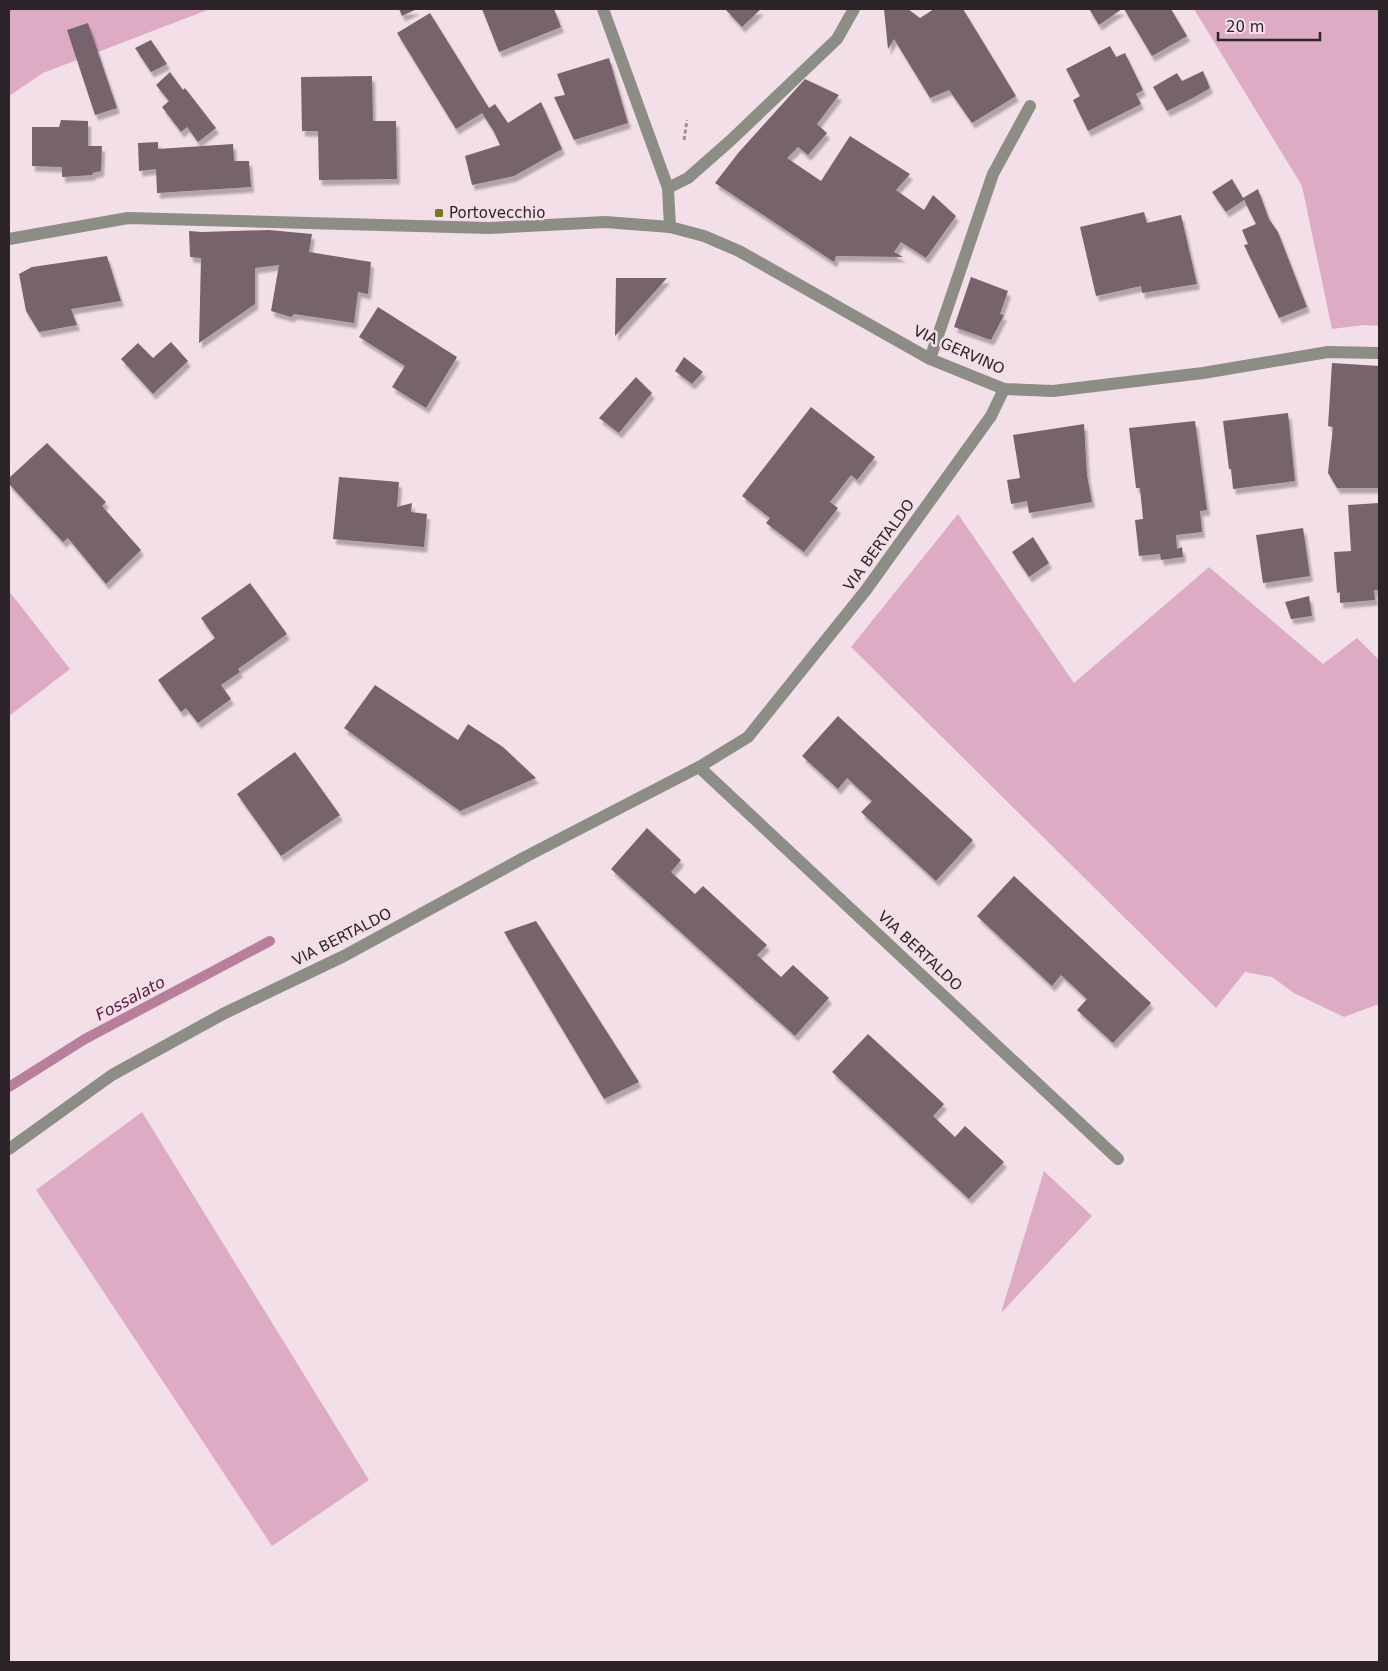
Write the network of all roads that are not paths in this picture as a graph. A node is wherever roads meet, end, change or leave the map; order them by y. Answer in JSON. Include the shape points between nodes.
{"nodes":[{"id":1,"x":604,"y":9,"type":"edge"},
{"id":2,"x":854,"y":9,"type":"edge"},
{"id":3,"x":1030,"y":106,"type":"dead end"},
{"id":4,"x":668,"y":188,"type":"junction"},
{"id":5,"x":670,"y":227,"type":"junction"},
{"id":6,"x":9,"y":239,"type":"edge"},
{"id":7,"x":1379,"y":353,"type":"edge"},
{"id":8,"x":930,"y":359,"type":"junction"},
{"id":9,"x":1004,"y":389,"type":"junction"},
{"id":10,"x":699,"y":767,"type":"junction"},
{"id":11,"x":9,"y":1149,"type":"edge"},
{"id":12,"x":1118,"y":1159,"type":"dead end"}],
"edges":[{"from":1,"to":4,"type":"street"},
{"from":2,"to":4,"type":"street","via":[[837,40],[688,178]]},
{"from":3,"to":8,"type":"street","via":[[993,174]]},
{"from":4,"to":5,"type":"street"},
{"from":5,"to":6,"type":"street","name":"VIA GERVINO","via":[[605,222],[489,228],[128,218]]},
{"from":5,"to":8,"type":"street","name":"VIA GERVINO","via":[[704,236],[739,251]]},
{"from":7,"to":9,"type":"street","name":"VIA GERVINO","via":[[1328,352],[1203,373],[1053,391]]},
{"from":8,"to":9,"type":"street","name":"VIA GERVINO"},
{"from":9,"to":10,"type":"street","name":"VIA BERTALDO","via":[[991,416],[866,590],[748,737]]},
{"from":10,"to":11,"type":"street","name":"VIA BERTALDO","via":[[112,1075]]},
{"from":10,"to":12,"type":"street","name":"VIA BERTALDO"}]}
